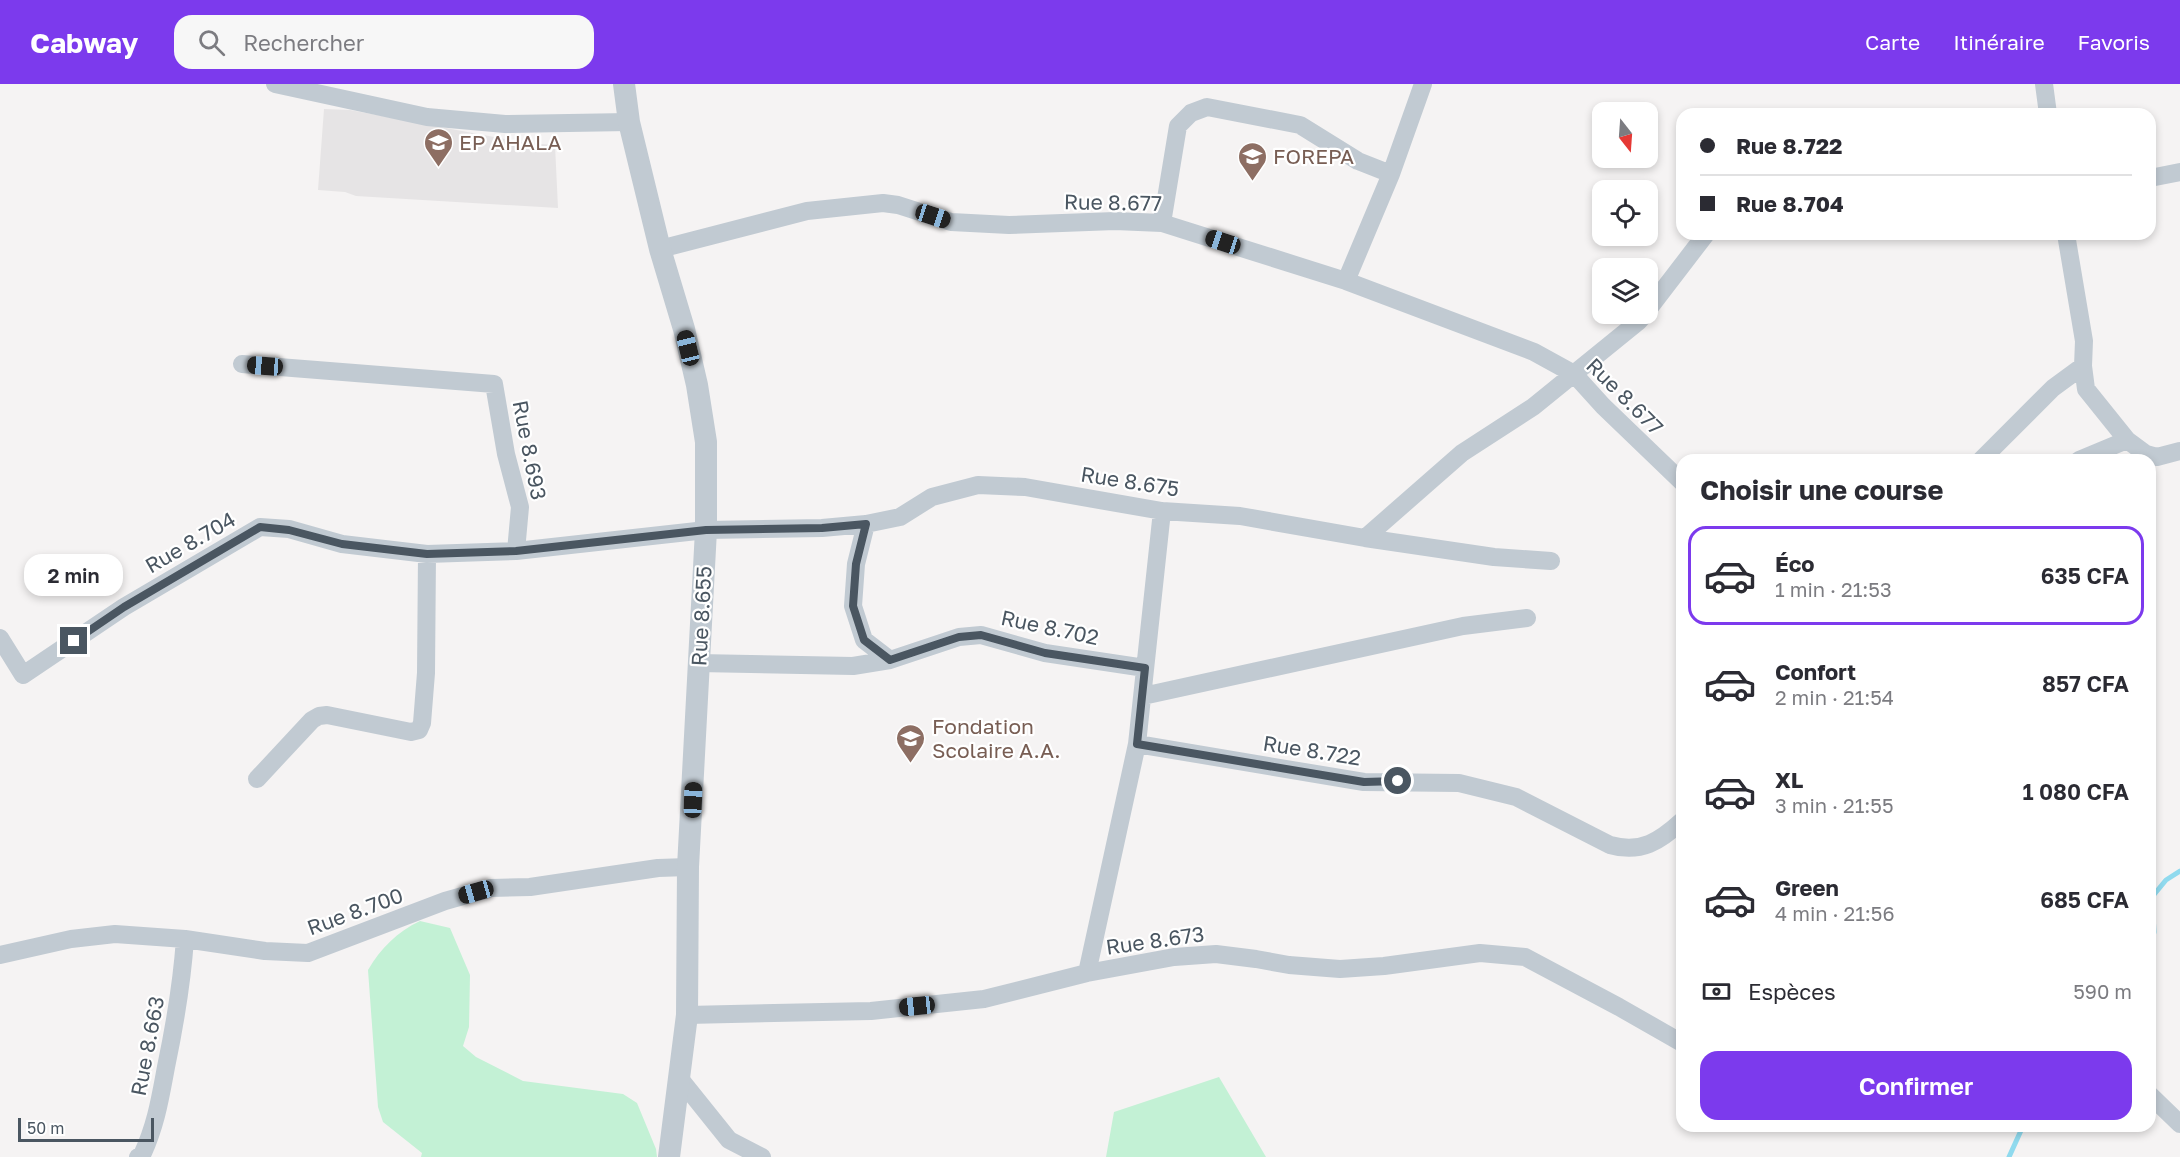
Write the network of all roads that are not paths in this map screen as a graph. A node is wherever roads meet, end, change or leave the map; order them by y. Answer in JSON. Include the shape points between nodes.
{"nodes":[{"id":1,"x":275,"y":84,"type":"edge"},
{"id":2,"x":624,"y":84,"type":"edge"},
{"id":3,"x":1423,"y":84,"type":"edge"},
{"id":4,"x":2044,"y":84,"type":"edge"},
{"id":5,"x":2047,"y":108,"type":"edge"},
{"id":6,"x":629,"y":122,"type":"junction"},
{"id":7,"x":2180,"y":172,"type":"edge"},
{"id":8,"x":1391,"y":174,"type":"junction"},
{"id":9,"x":2156,"y":177,"type":"edge"},
{"id":10,"x":1162,"y":223,"type":"junction"},
{"id":11,"x":1701,"y":240,"type":"edge"},
{"id":12,"x":2067,"y":240,"type":"edge"},
{"id":13,"x":660,"y":249,"type":"junction"},
{"id":14,"x":1346,"y":281,"type":"junction"},
{"id":15,"x":1658,"y":296,"type":"edge"},
{"id":16,"x":1635,"y":324,"type":"edge"},
{"id":17,"x":242,"y":364,"type":"dead end"},
{"id":18,"x":2083,"y":366,"type":"junction"},
{"id":19,"x":1574,"y":374,"type":"junction"},
{"id":20,"x":2127,"y":440,"type":"junction"},
{"id":21,"x":2180,"y":451,"type":"edge"},
{"id":22,"x":1987,"y":454,"type":"edge"},
{"id":23,"x":2093,"y":454,"type":"edge"},
{"id":24,"x":2146,"y":454,"type":"edge"},
{"id":25,"x":2156,"y":457,"type":"edge"},
{"id":26,"x":1676,"y":477,"type":"edge"},
{"id":27,"x":1162,"y":511,"type":"junction"},
{"id":28,"x":866,"y":524,"type":"junction"},
{"id":29,"x":706,"y":530,"type":"junction"},
{"id":30,"x":1365,"y":538,"type":"junction"},
{"id":31,"x":516,"y":551,"type":"junction"},
{"id":32,"x":427,"y":554,"type":"junction"},
{"id":33,"x":1551,"y":561,"type":"dead end"},
{"id":34,"x":1527,"y":618,"type":"dead end"},
{"id":35,"x":0,"y":638,"type":"edge"},
{"id":36,"x":890,"y":660,"type":"junction"},
{"id":37,"x":698,"y":663,"type":"junction"},
{"id":38,"x":1145,"y":668,"type":"junction"},
{"id":39,"x":1143,"y":696,"type":"junction"},
{"id":40,"x":1137,"y":744,"type":"junction"},
{"id":41,"x":257,"y":779,"type":"dead end"},
{"id":42,"x":1676,"y":826,"type":"edge"},
{"id":43,"x":688,"y":867,"type":"junction"},
{"id":44,"x":185,"y":939,"type":"junction"},
{"id":45,"x":0,"y":955,"type":"edge"},
{"id":46,"x":1087,"y":973,"type":"junction"},
{"id":47,"x":687,"y":1015,"type":"junction"},
{"id":48,"x":1676,"y":1040,"type":"edge"},
{"id":49,"x":680,"y":1079,"type":"junction"},
{"id":50,"x":2156,"y":1101,"type":"edge"},
{"id":51,"x":2180,"y":1124,"type":"edge"},
{"id":52,"x":138,"y":1157,"type":"edge"},
{"id":53,"x":669,"y":1157,"type":"edge"},
{"id":54,"x":762,"y":1157,"type":"edge"}],
"edges":[{"from":1,"to":6,"type":"street","via":[[427,117],[506,124]]},
{"from":2,"to":6,"type":"street","name":"Rue 8.655"},
{"from":3,"to":8,"type":"street"},
{"from":4,"to":5,"type":"street"},
{"from":6,"to":13,"type":"street","name":"Rue 8.655"},
{"from":7,"to":9,"type":"street"},
{"from":8,"to":10,"type":"street","via":[[1358,161],[1300,125],[1207,107],[1191,113],[1178,126]]},
{"from":8,"to":14,"type":"street"},
{"from":10,"to":13,"type":"street","name":"Rue 8.677","via":[[951,222],[883,202],[807,211]]},
{"from":10,"to":14,"type":"street","name":"Rue 8.677"},
{"from":11,"to":15,"type":"street"},
{"from":12,"to":18,"type":"street","via":[[2084,341]]},
{"from":13,"to":29,"type":"street","name":"Rue 8.655","via":[[697,385],[706,442]]},
{"from":14,"to":19,"type":"street","name":"Rue 8.677","via":[[1534,352]]},
{"from":16,"to":19,"type":"street"},
{"from":17,"to":31,"type":"street","name":"Rue 8.693","via":[[494,384],[520,507]]},
{"from":18,"to":20,"type":"street","via":[[2086,389]]},
{"from":18,"to":22,"type":"street","via":[[2053,388]]},
{"from":19,"to":26,"type":"street","name":"Rue 8.677"},
{"from":19,"to":30,"type":"street","via":[[1533,407],[1462,453]]},
{"from":20,"to":23,"type":"street"},
{"from":20,"to":24,"type":"street"},
{"from":21,"to":25,"type":"street"},
{"from":27,"to":28,"type":"street","name":"Rue 8.675","via":[[1025,487],[978,485],[932,497],[900,517]]},
{"from":27,"to":30,"type":"street","name":"Rue 8.675","via":[[1240,516]]},
{"from":27,"to":38,"type":"street"},
{"from":28,"to":29,"type":"street","name":"Rue 8.675"},
{"from":28,"to":36,"type":"street","via":[[856,564],[853,606],[864,640]]},
{"from":29,"to":31,"type":"street"},
{"from":29,"to":37,"type":"street","name":"Rue 8.655"},
{"from":30,"to":33,"type":"street","name":"Rue 8.675","via":[[1494,557]]},
{"from":31,"to":32,"type":"street","name":"Rue 8.704"},
{"from":32,"to":35,"type":"street","name":"Rue 8.704","via":[[342,544],[260,527],[124,607],[23,675]]},
{"from":32,"to":41,"type":"street","via":[[426,673],[419,730],[411,732],[319,716]]},
{"from":34,"to":39,"type":"street","via":[[1462,626]]},
{"from":36,"to":37,"type":"street","name":"Rue 8.702","via":[[853,666]]},
{"from":36,"to":38,"type":"street","name":"Rue 8.702","via":[[959,637],[981,635],[1045,653]]},
{"from":37,"to":43,"type":"street","name":"Rue 8.655"},
{"from":38,"to":39,"type":"street"},
{"from":39,"to":40,"type":"street"},
{"from":40,"to":42,"type":"street","name":"Rue 8.722","via":[[1364,782],[1459,783],[1516,797],[1627,850],[1644,846]]},
{"from":40,"to":46,"type":"street"},
{"from":43,"to":44,"type":"street","name":"Rue 8.700","via":[[530,887],[491,888],[445,901],[308,953]]},
{"from":43,"to":47,"type":"street","name":"Rue 8.655"},
{"from":44,"to":45,"type":"street","name":"Rue 8.700","via":[[115,934]]},
{"from":44,"to":52,"type":"street","name":"Rue 8.663","via":[[161,1102],[149,1140]]},
{"from":46,"to":47,"type":"street","name":"Rue 8.673","via":[[984,999],[872,1011]]},
{"from":46,"to":48,"type":"street","name":"Rue 8.673","via":[[1174,957],[1216,954],[1340,969],[1480,952],[1525,957]]},
{"from":47,"to":49,"type":"street","name":"Rue 8.655"},
{"from":49,"to":53,"type":"street","name":"Rue 8.655"},
{"from":49,"to":54,"type":"street","via":[[729,1140]]},
{"from":50,"to":51,"type":"street"}]}
